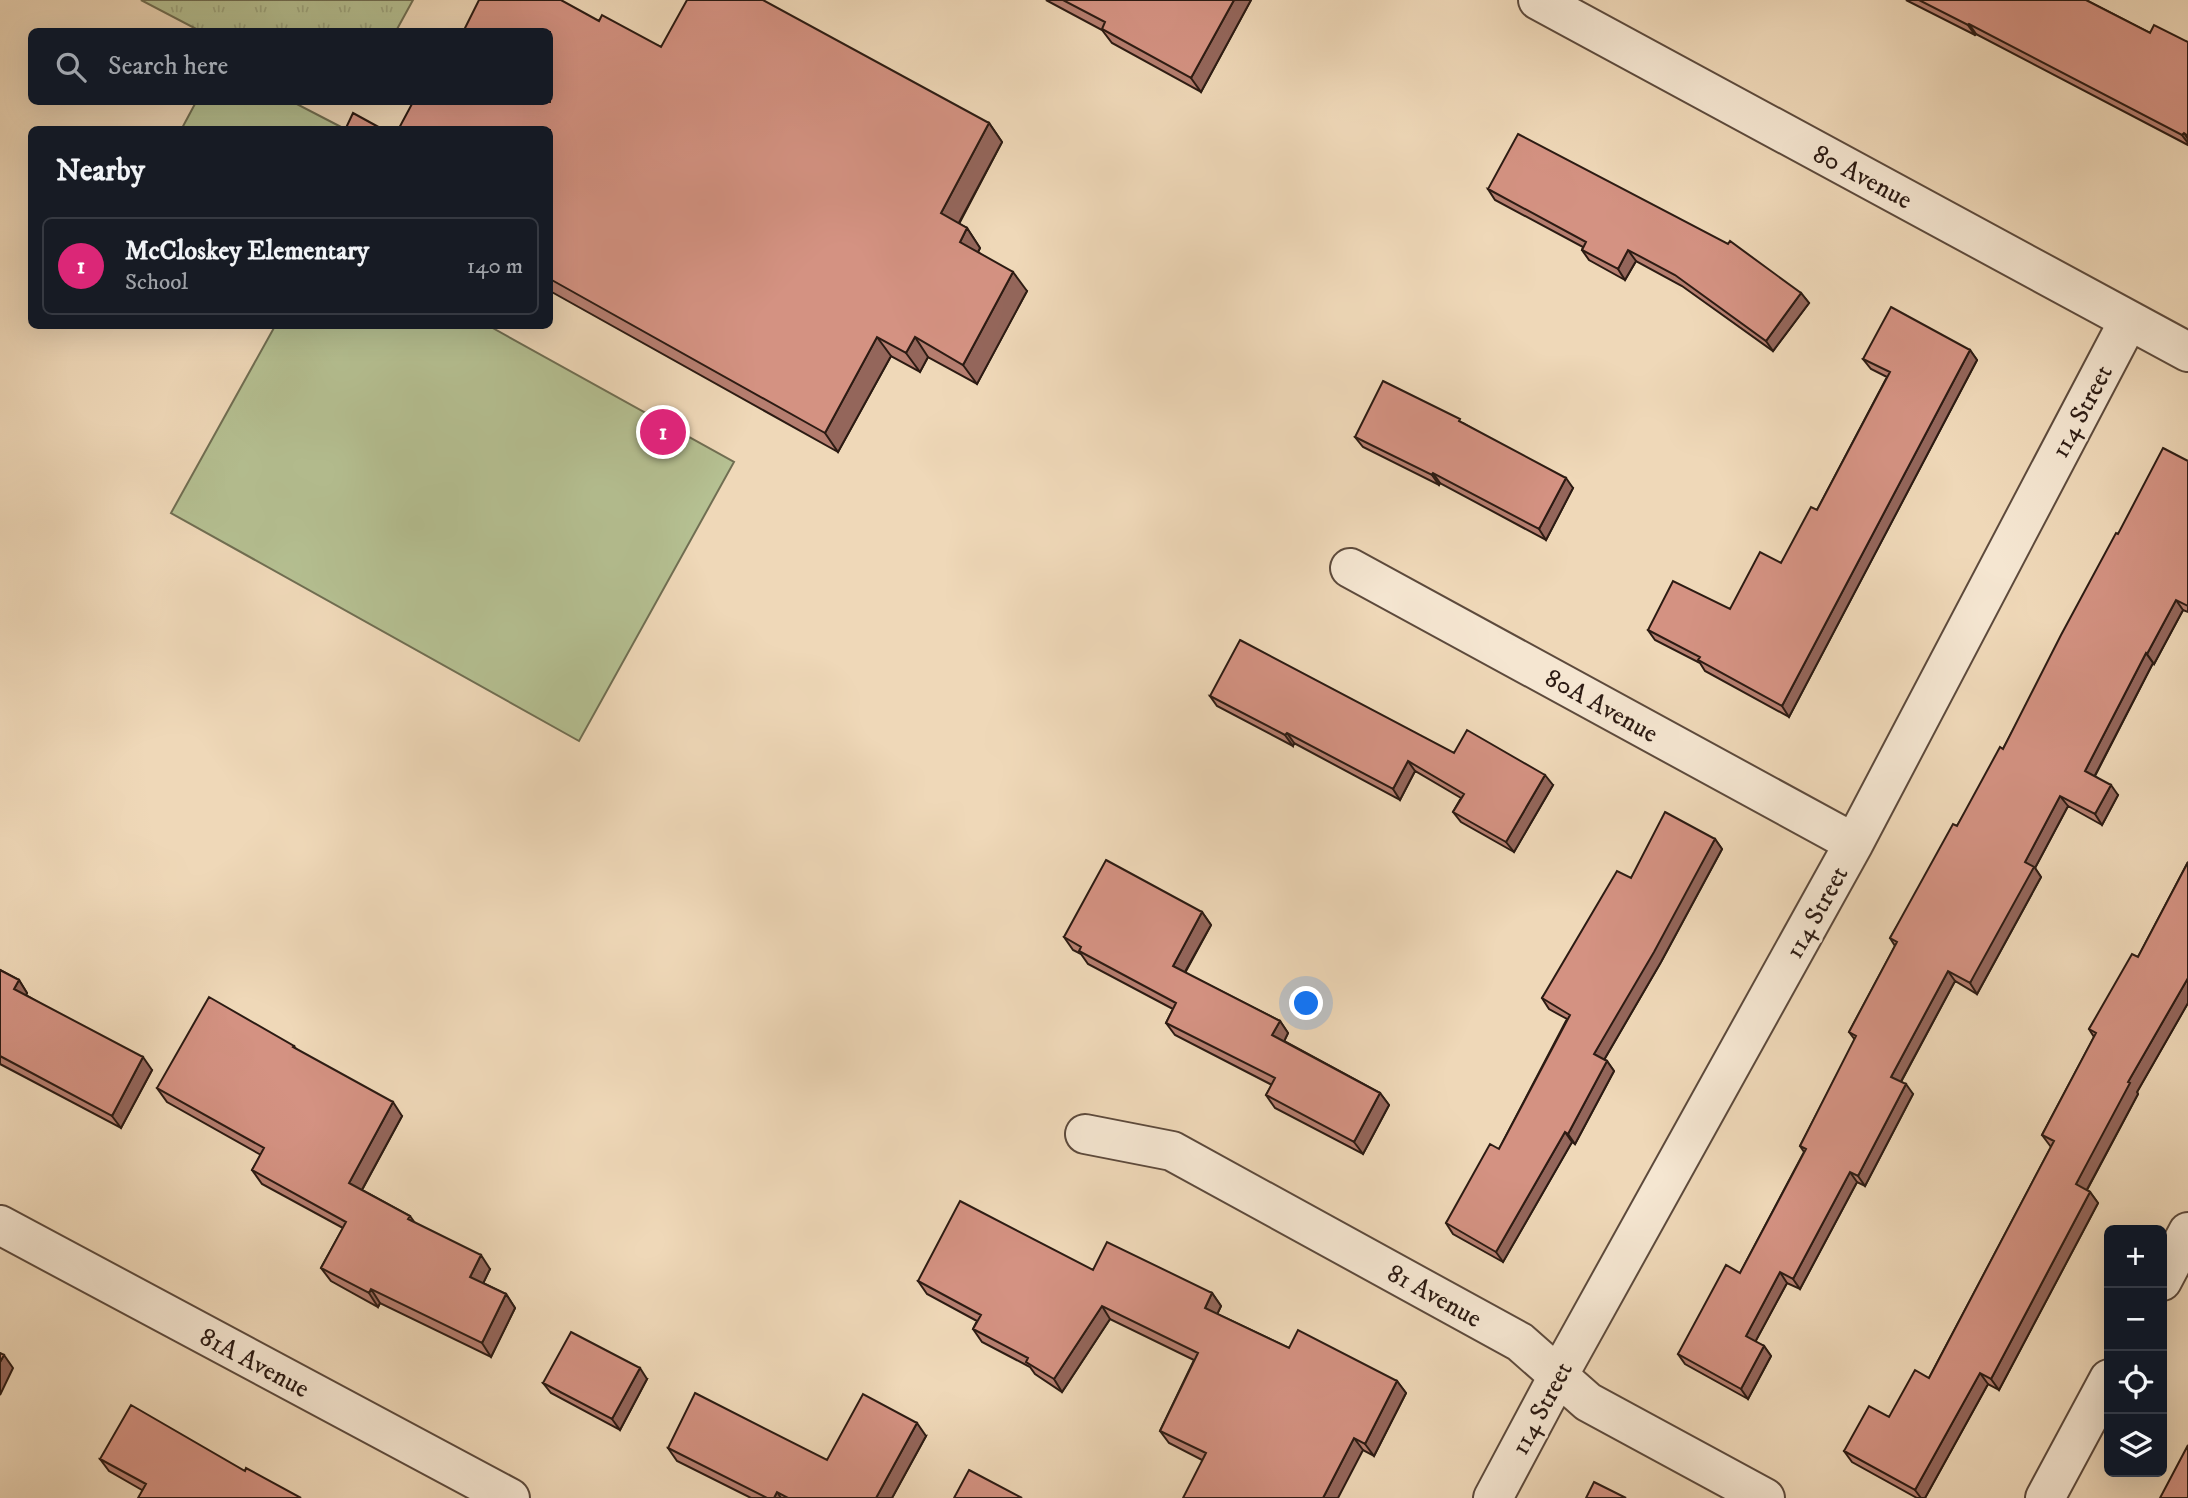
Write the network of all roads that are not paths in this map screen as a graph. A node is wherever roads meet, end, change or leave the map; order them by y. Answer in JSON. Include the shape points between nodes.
{"nodes":[{"id":1,"x":1538,"y":0,"type":"edge"},
{"id":2,"x":2129,"y":320,"type":"junction"},
{"id":3,"x":2188,"y":352,"type":"edge"},
{"id":4,"x":1350,"y":568,"type":"dead end"},
{"id":5,"x":1854,"y":843,"type":"junction"},
{"id":6,"x":1085,"y":1134,"type":"dead end"},
{"id":7,"x":0,"y":1225,"type":"edge"},
{"id":8,"x":2188,"y":1232,"type":"edge"},
{"id":9,"x":2167,"y":1272,"type":"edge"},
{"id":10,"x":1558,"y":1376,"type":"junction"},
{"id":11,"x":2104,"y":1388,"type":"edge"},
{"id":12,"x":510,"y":1498,"type":"edge"},
{"id":13,"x":1493,"y":1498,"type":"edge"},
{"id":14,"x":1765,"y":1498,"type":"edge"},
{"id":15,"x":2045,"y":1498,"type":"edge"}],
"edges":[{"from":1,"to":2,"type":"street","name":"80 Avenue"},
{"from":2,"to":3,"type":"street","name":"80 Avenue"},
{"from":2,"to":5,"type":"street","name":"114 Street"},
{"from":4,"to":5,"type":"street","name":"80A Avenue"},
{"from":5,"to":10,"type":"street","name":"114 Street"},
{"from":6,"to":10,"type":"street","name":"81 Avenue","via":[[1172,1151],[1520,1342]]},
{"from":7,"to":12,"type":"street","name":"81A Avenue"},
{"from":8,"to":9,"type":"street"},
{"from":10,"to":13,"type":"street","name":"114 Street"},
{"from":10,"to":14,"type":"street","name":"81 Avenue","via":[[1588,1402]]},
{"from":11,"to":15,"type":"street"}]}
